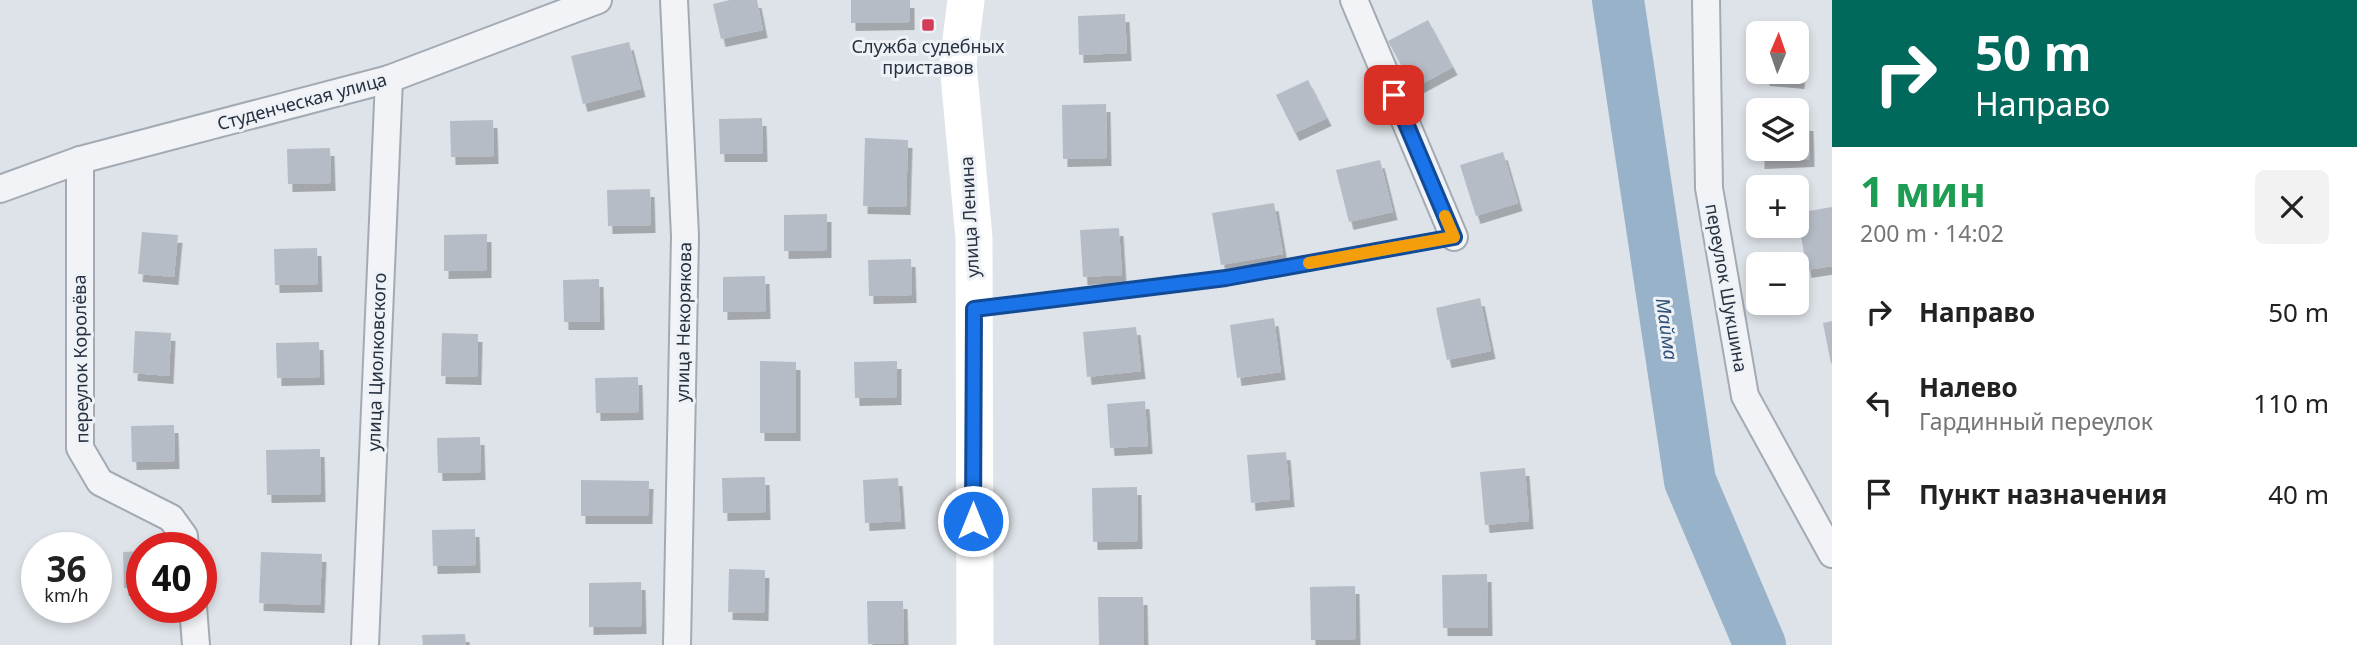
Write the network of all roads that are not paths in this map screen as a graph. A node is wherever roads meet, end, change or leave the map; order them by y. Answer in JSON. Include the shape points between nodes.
{"nodes":[{"id":1,"x":598,"y":0,"type":"edge"},
{"id":2,"x":674,"y":0,"type":"edge"},
{"id":3,"x":967,"y":0,"type":"edge"},
{"id":4,"x":1354,"y":0,"type":"edge"},
{"id":5,"x":1706,"y":0,"type":"edge"},
{"id":6,"x":389,"y":79,"type":"junction"},
{"id":7,"x":80,"y":160,"type":"junction"},
{"id":8,"x":5,"y":180,"type":"edge"},
{"id":9,"x":1454,"y":237,"type":"joint"},
{"id":10,"x":974,"y":309,"type":"junction"},
{"id":11,"x":181,"y":532,"type":"edge"},
{"id":12,"x":1832,"y":554,"type":"edge"},
{"id":13,"x":194,"y":623,"type":"edge"},
{"id":14,"x":196,"y":645,"type":"edge"},
{"id":15,"x":365,"y":645,"type":"edge"},
{"id":16,"x":677,"y":645,"type":"edge"},
{"id":17,"x":975,"y":645,"type":"edge"}],
"edges":[{"from":1,"to":6,"type":"street","name":"Студенческая улица"},
{"from":2,"to":16,"type":"street","name":"улица Некорякова","via":[[685,236]]},
{"from":3,"to":10,"type":"street","name":"улица Ленина","via":[[958,64],[974,238]]},
{"from":4,"to":9,"type":"street"},
{"from":5,"to":12,"type":"street","name":"переулок Шукшина","via":[[1709,188],[1745,396]]},
{"from":6,"to":7,"type":"street","name":"Студенческая улица"},
{"from":6,"to":15,"type":"street","name":"улица Циолковского"},
{"from":7,"to":8,"type":"street","name":"Студенческая улица"},
{"from":7,"to":11,"type":"street","name":"переулок Королёва","via":[[80,448],[100,482],[171,518]]},
{"from":9,"to":10,"type":"lane","via":[[1226,278]]},
{"from":10,"to":17,"type":"street","name":"улица Ленина"},
{"from":13,"to":14,"type":"street"}]}
